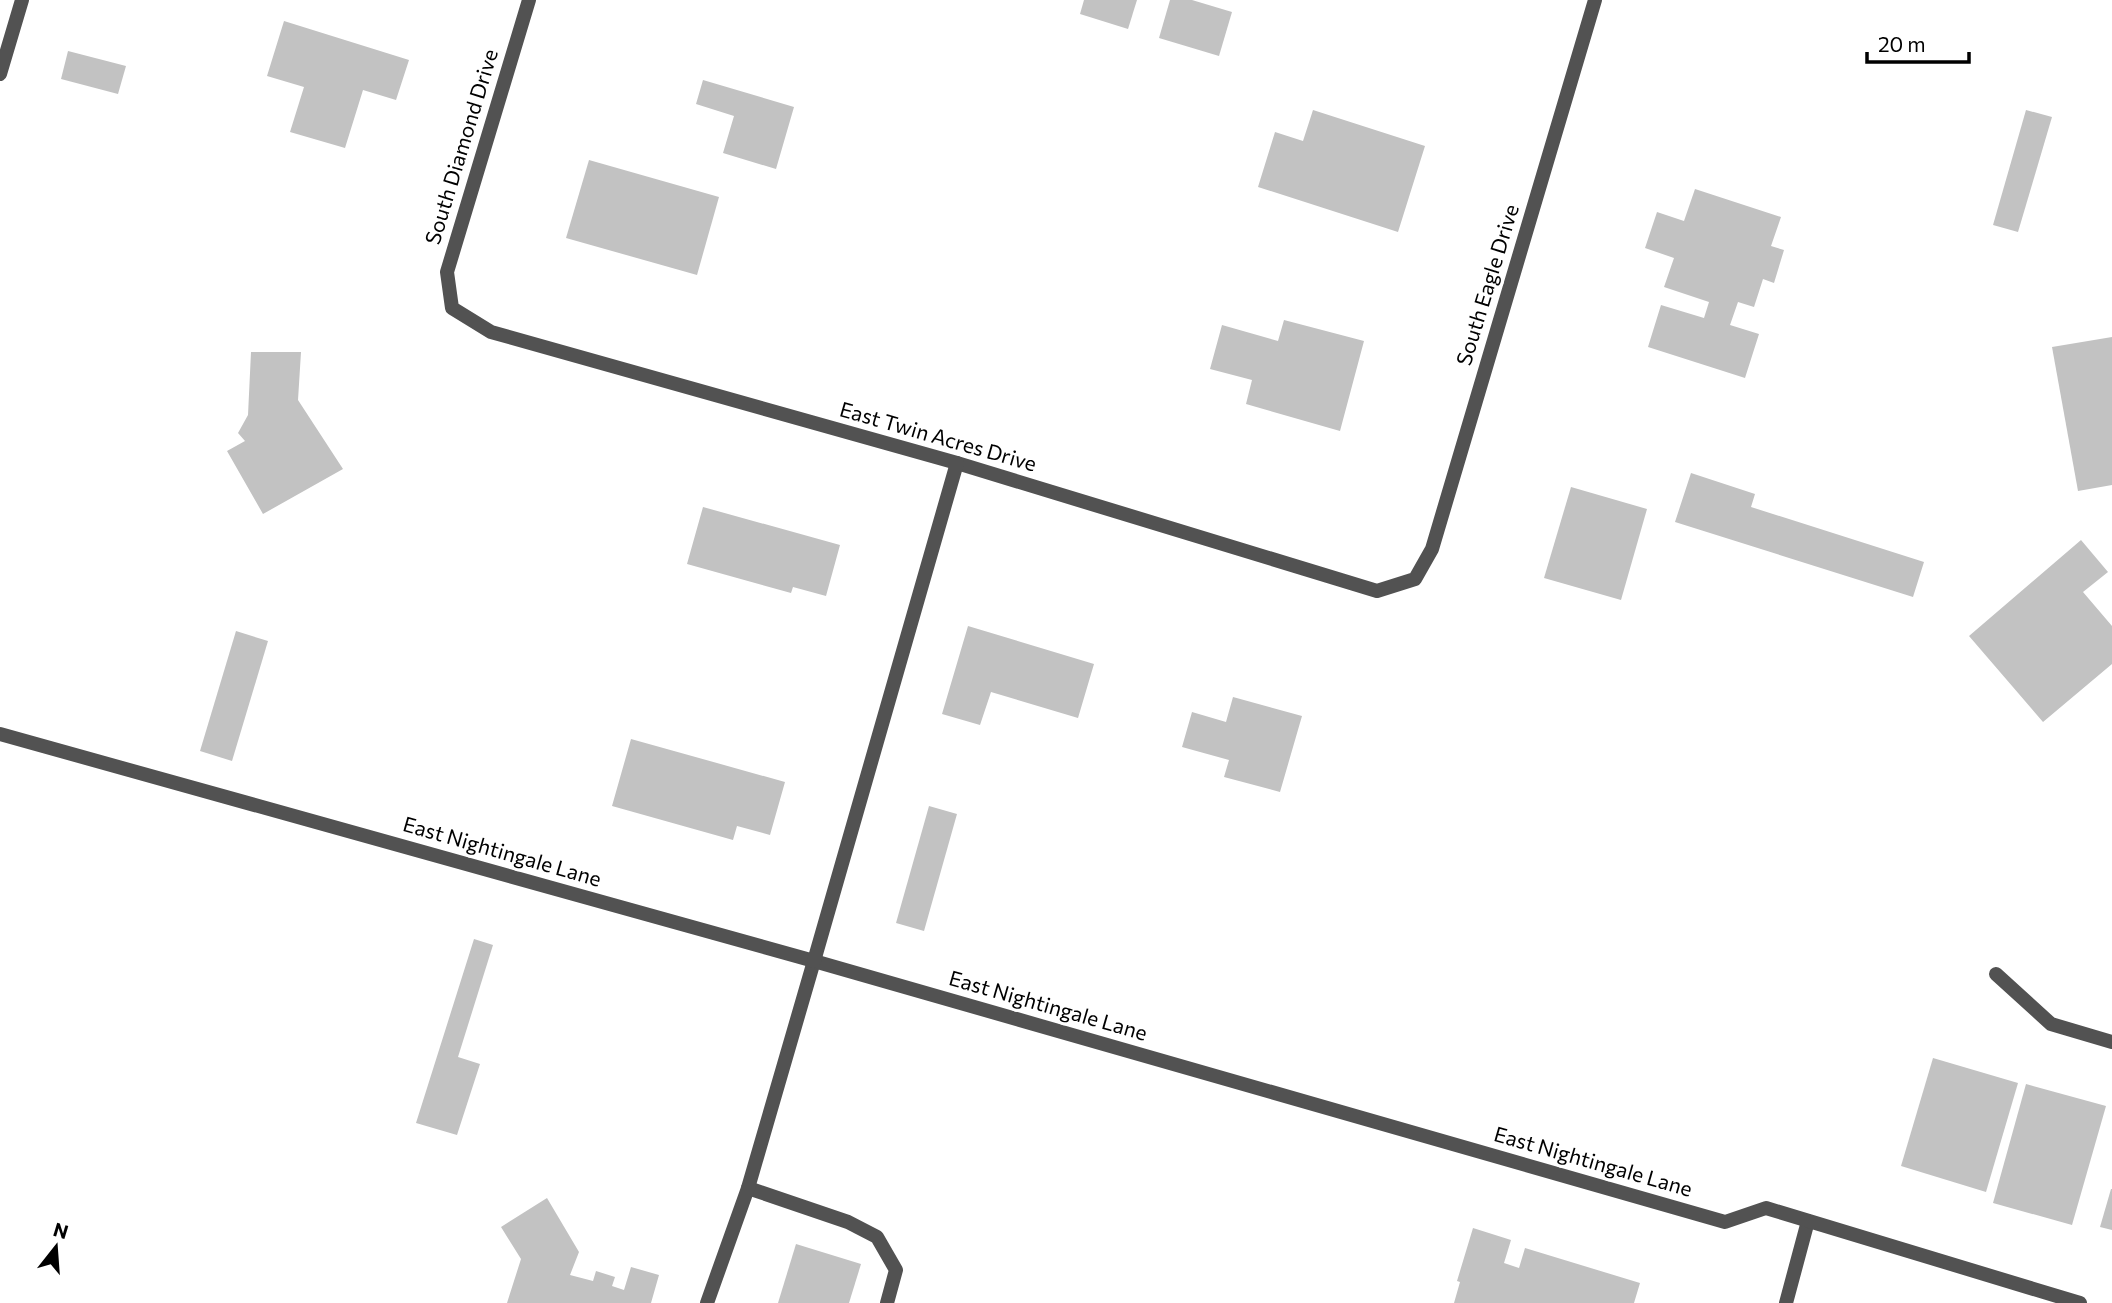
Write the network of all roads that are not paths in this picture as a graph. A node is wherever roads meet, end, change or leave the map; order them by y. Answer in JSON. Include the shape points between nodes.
{"nodes":[{"id":1,"x":22,"y":0,"type":"edge"},
{"id":2,"x":528,"y":0,"type":"edge"},
{"id":3,"x":1595,"y":0,"type":"edge"},
{"id":4,"x":0,"y":74,"type":"edge"},
{"id":5,"x":452,"y":308,"type":"joint"},
{"id":6,"x":957,"y":463,"type":"junction"},
{"id":7,"x":1415,"y":579,"type":"joint"},
{"id":8,"x":0,"y":734,"type":"edge"},
{"id":9,"x":814,"y":961,"type":"junction"},
{"id":10,"x":1996,"y":974,"type":"dead end"},
{"id":11,"x":2112,"y":1042,"type":"edge"},
{"id":12,"x":748,"y":1188,"type":"junction"},
{"id":13,"x":1808,"y":1221,"type":"junction"},
{"id":14,"x":707,"y":1303,"type":"edge"},
{"id":15,"x":887,"y":1303,"type":"edge"},
{"id":16,"x":1786,"y":1303,"type":"edge"},
{"id":17,"x":2081,"y":1303,"type":"edge"}],
"edges":[{"from":1,"to":4,"type":"street"},
{"from":2,"to":5,"type":"street","name":"South Diamond Drive","via":[[447,272]]},
{"from":3,"to":7,"type":"street","name":"South Eagle Drive","via":[[1432,549]]},
{"from":5,"to":6,"type":"street","name":"East Twin Acres Drive","via":[[491,332]]},
{"from":6,"to":7,"type":"street","name":"East Twin Acres Drive","via":[[1377,591]]},
{"from":6,"to":9,"type":"street"},
{"from":8,"to":9,"type":"street","name":"East Nightingale Lane"},
{"from":9,"to":12,"type":"street"},
{"from":9,"to":13,"type":"street","name":"East Nightingale Lane","via":[[1725,1222],[1766,1208]]},
{"from":10,"to":11,"type":"street","via":[[2051,1024]]},
{"from":12,"to":14,"type":"street"},
{"from":12,"to":15,"type":"street","via":[[848,1222],[877,1237],[896,1270]]},
{"from":13,"to":16,"type":"street"},
{"from":13,"to":17,"type":"street","name":"East Nightingale Lane"}]}
